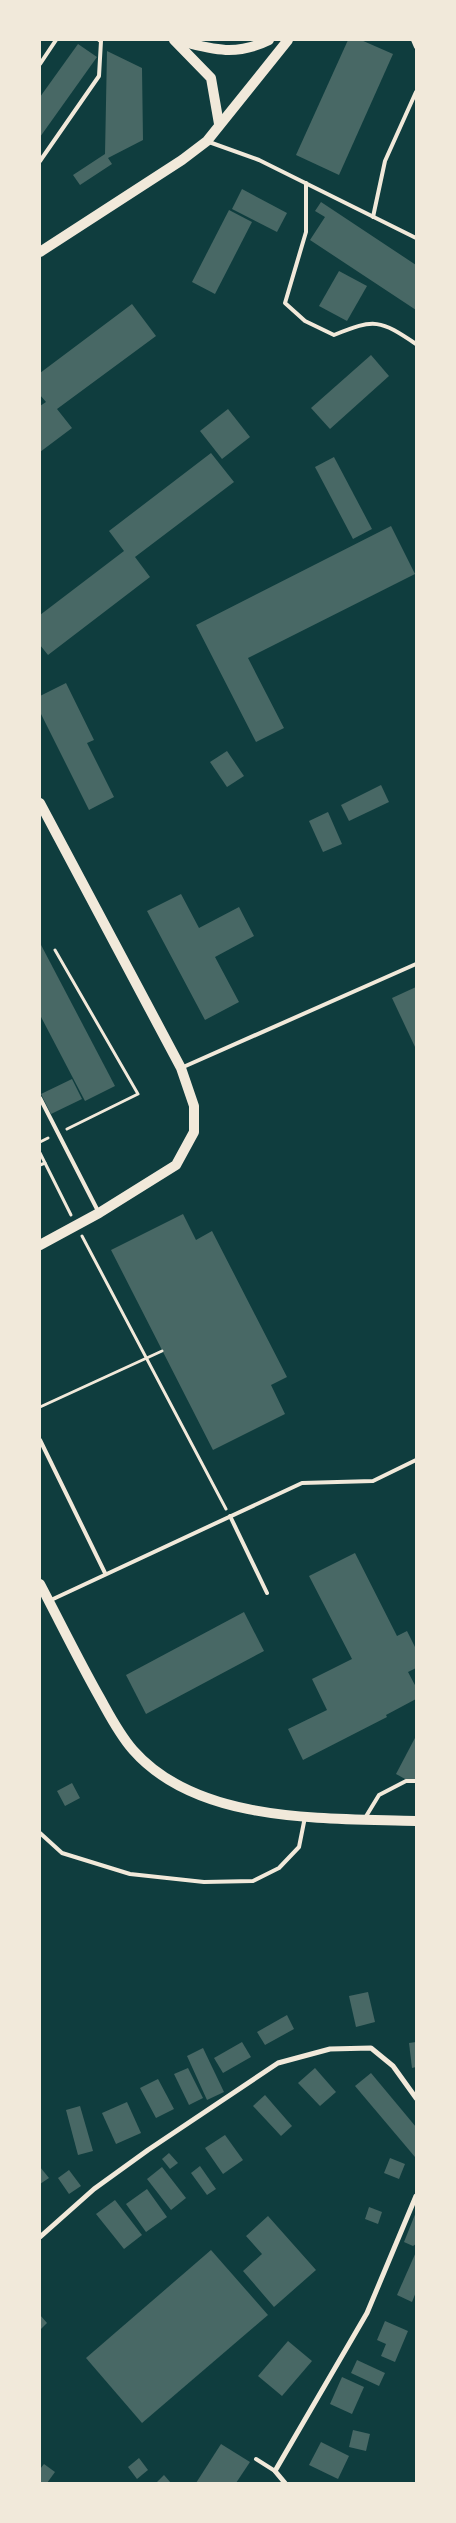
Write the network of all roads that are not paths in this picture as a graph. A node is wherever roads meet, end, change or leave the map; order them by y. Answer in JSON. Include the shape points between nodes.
{"nodes":[{"id":1,"x":56,"y":40,"type":"edge"},
{"id":2,"x":99,"y":40,"type":"edge"},
{"id":3,"x":175,"y":40,"type":"edge"},
{"id":4,"x":269,"y":40,"type":"edge"},
{"id":5,"x":288,"y":40,"type":"edge"},
{"id":6,"x":413,"y":40,"type":"edge"},
{"id":7,"x":416,"y":46,"type":"edge"},
{"id":8,"x":40,"y":64,"type":"edge"},
{"id":9,"x":416,"y":92,"type":"edge"},
{"id":10,"x":219,"y":124,"type":"junction"},
{"id":11,"x":207,"y":141,"type":"junction"},
{"id":12,"x":40,"y":161,"type":"edge"},
{"id":13,"x":306,"y":183,"type":"junction"},
{"id":14,"x":373,"y":217,"type":"junction"},
{"id":15,"x":416,"y":238,"type":"edge"},
{"id":16,"x":40,"y":252,"type":"edge"},
{"id":17,"x":416,"y":344,"type":"edge"},
{"id":18,"x":40,"y":803,"type":"edge"},
{"id":19,"x":416,"y":964,"type":"edge"},
{"id":20,"x":181,"y":1068,"type":"junction"},
{"id":21,"x":40,"y":1098,"type":"edge"},
{"id":22,"x":99,"y":1213,"type":"junction"},
{"id":23,"x":40,"y":1245,"type":"edge"},
{"id":24,"x":40,"y":1440,"type":"edge"},
{"id":25,"x":416,"y":1460,"type":"edge"},
{"id":26,"x":230,"y":1516,"type":"junction"},
{"id":27,"x":105,"y":1573,"type":"junction"},
{"id":28,"x":40,"y":1584,"type":"edge"},
{"id":29,"x":267,"y":1594,"type":"dead end"},
{"id":30,"x":49,"y":1601,"type":"junction"},
{"id":31,"x":416,"y":1781,"type":"edge"},
{"id":32,"x":305,"y":1816,"type":"junction"},
{"id":33,"x":365,"y":1819,"type":"junction"},
{"id":34,"x":416,"y":1821,"type":"edge"},
{"id":35,"x":40,"y":1833,"type":"edge"},
{"id":36,"x":416,"y":2098,"type":"edge"},
{"id":37,"x":416,"y":2196,"type":"edge"},
{"id":38,"x":40,"y":2238,"type":"edge"},
{"id":39,"x":256,"y":2458,"type":"dead end"},
{"id":40,"x":274,"y":2471,"type":"junction"},
{"id":41,"x":285,"y":2483,"type":"edge"}],
"edges":[{"from":1,"to":8,"type":"lane"},
{"from":2,"to":12,"type":"lane","via":[[99,76]]},
{"from":3,"to":4,"type":"main road","via":[[218,52],[257,46]]},
{"from":3,"to":10,"type":"main road","via":[[211,78]]},
{"from":5,"to":10,"type":"main road"},
{"from":6,"to":7,"type":"lane"},
{"from":9,"to":14,"type":"lane","via":[[385,161]]},
{"from":10,"to":11,"type":"main road"},
{"from":11,"to":13,"type":"lane","via":[[259,160]]},
{"from":11,"to":16,"type":"main road"},
{"from":13,"to":14,"type":"lane"},
{"from":13,"to":17,"type":"lane","via":[[306,232],[284,304],[305,321],[334,335],[362,323],[388,325]]},
{"from":14,"to":15,"type":"lane"},
{"from":18,"to":20,"type":"main road"},
{"from":19,"to":20,"type":"lane"},
{"from":20,"to":22,"type":"main road","via":[[194,1106],[194,1132],[176,1166]]},
{"from":21,"to":22,"type":"lane"},
{"from":22,"to":23,"type":"main road"},
{"from":24,"to":27,"type":"lane"},
{"from":25,"to":26,"type":"lane","via":[[373,1481],[302,1483]]},
{"from":26,"to":27,"type":"lane"},
{"from":26,"to":29,"type":"lane"},
{"from":27,"to":30,"type":"lane"},
{"from":28,"to":30,"type":"main road"},
{"from":30,"to":32,"type":"main road","via":[[114,1723],[144,1761],[172,1783],[214,1800],[254,1810]]},
{"from":31,"to":33,"type":"lane","via":[[406,1781],[379,1795]]},
{"from":32,"to":33,"type":"main road"},
{"from":32,"to":35,"type":"lane","via":[[298,1847],[279,1868],[253,1881],[204,1882],[130,1874],[62,1853]]},
{"from":33,"to":34,"type":"main road"},
{"from":36,"to":38,"type":"street","via":[[392,2066],[371,2048],[330,2049],[278,2063],[94,2189]]},
{"from":37,"to":40,"type":"street","via":[[367,2313]]},
{"from":39,"to":40,"type":"lane"},
{"from":40,"to":41,"type":"street"}]}
